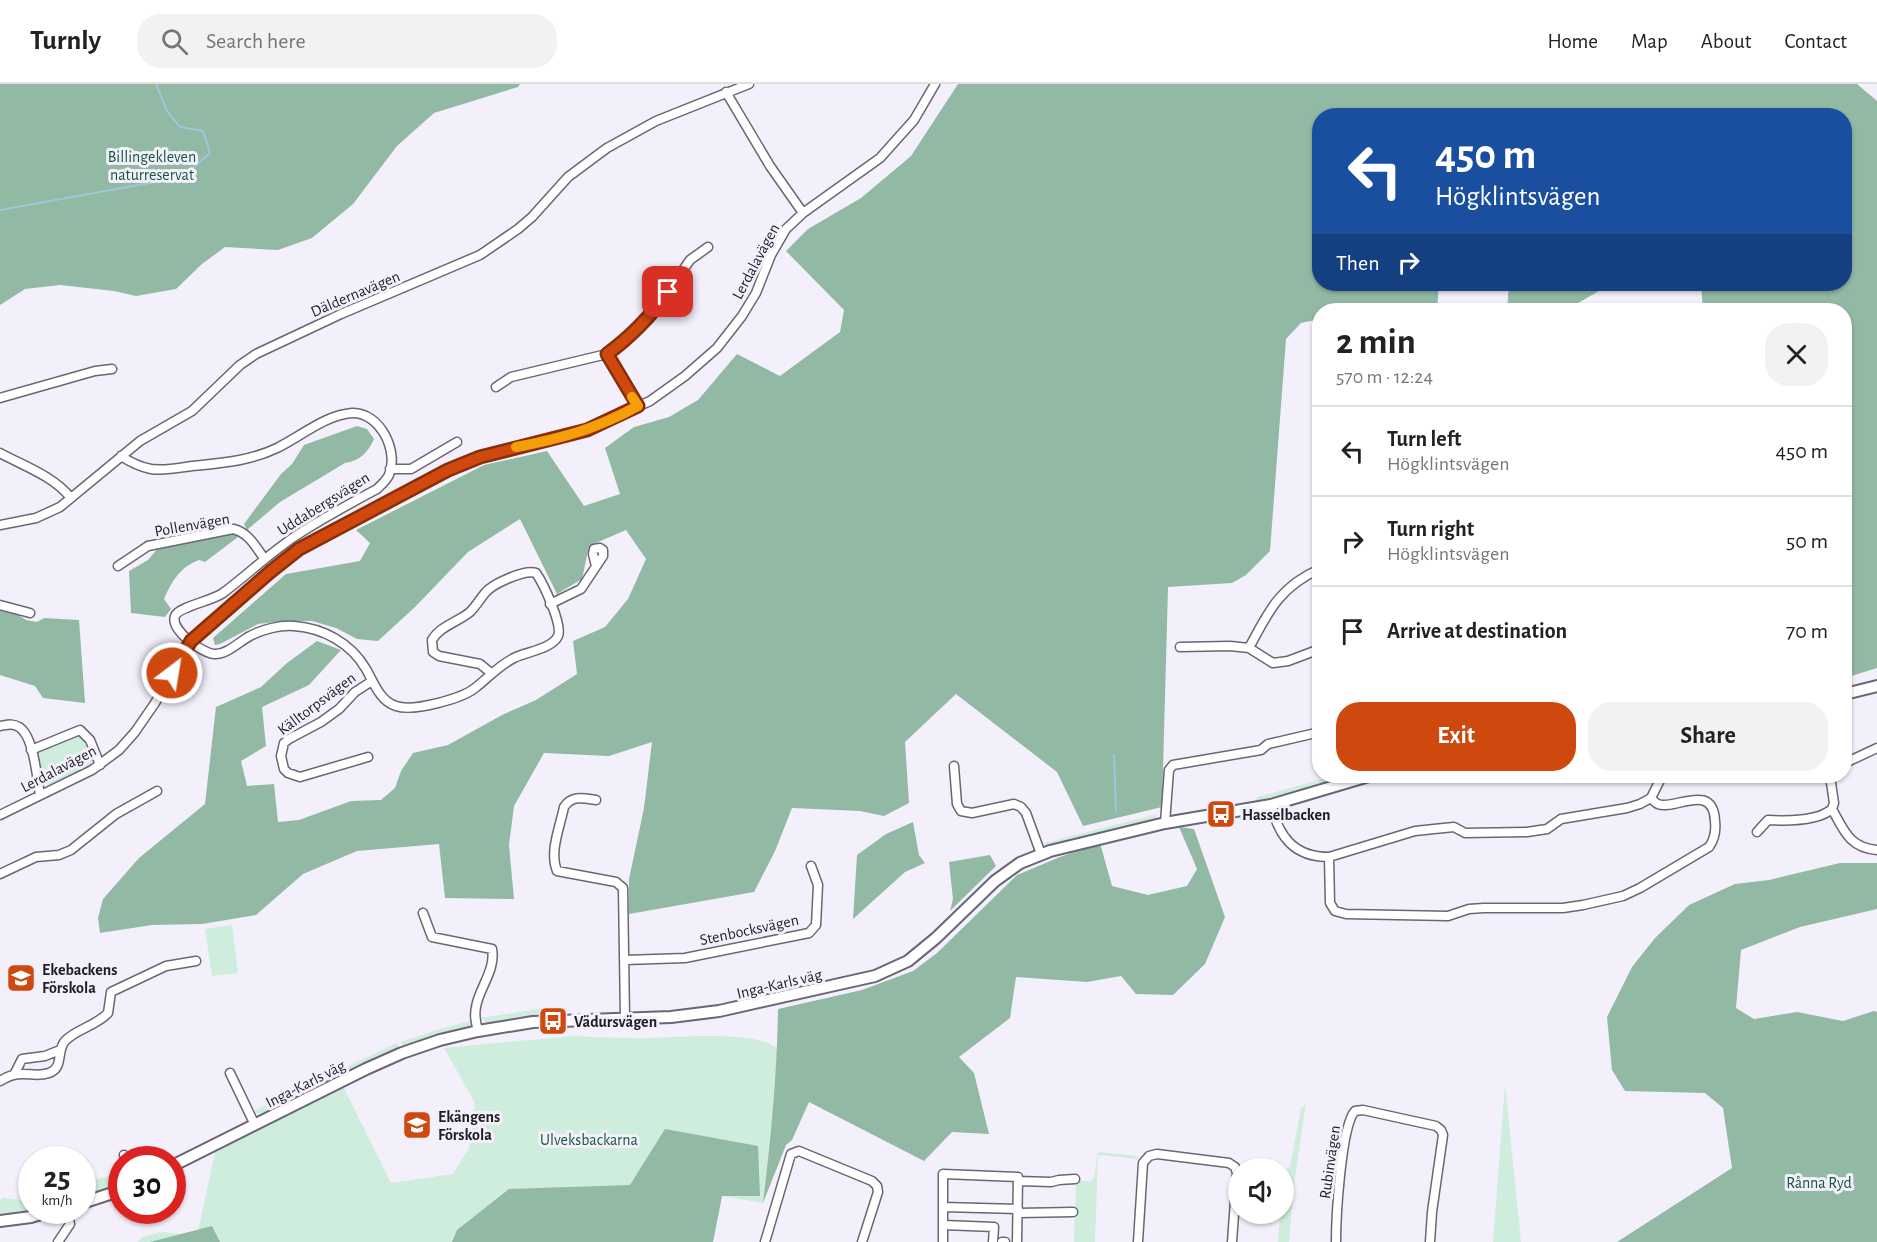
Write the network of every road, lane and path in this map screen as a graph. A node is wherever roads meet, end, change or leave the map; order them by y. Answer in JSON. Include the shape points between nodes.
{"nodes":[{"id":1,"x":749,"y":84,"type":"edge"},
{"id":2,"x":935,"y":84,"type":"edge"},
{"id":3,"x":726,"y":92,"type":"junction"},
{"id":4,"x":803,"y":213,"type":"junction"},
{"id":5,"x":708,"y":247,"type":"dead end"},
{"id":6,"x":607,"y":354,"type":"junction"},
{"id":7,"x":112,"y":369,"type":"dead end"},
{"id":8,"x":496,"y":387,"type":"dead end"},
{"id":9,"x":0,"y":398,"type":"edge"},
{"id":10,"x":638,"y":406,"type":"junction"},
{"id":11,"x":457,"y":442,"type":"dead end"},
{"id":12,"x":0,"y":453,"type":"edge"},
{"id":13,"x":122,"y":456,"type":"junction"},
{"id":14,"x":390,"y":469,"type":"junction"},
{"id":15,"x":70,"y":497,"type":"junction"},
{"id":16,"x":0,"y":525,"type":"edge"},
{"id":17,"x":264,"y":558,"type":"junction"},
{"id":18,"x":118,"y":566,"type":"dead end"},
{"id":19,"x":596,"y":566,"type":"dead end"},
{"id":20,"x":1312,"y":573,"type":"edge"},
{"id":21,"x":0,"y":604,"type":"edge"},
{"id":22,"x":550,"y":604,"type":"junction"},
{"id":23,"x":30,"y":613,"type":"dead end"},
{"id":24,"x":191,"y":641,"type":"junction"},
{"id":25,"x":1180,"y":646,"type":"dead end"},
{"id":26,"x":1249,"y":648,"type":"junction"},
{"id":27,"x":1312,"y":652,"type":"edge"},
{"id":28,"x":491,"y":673,"type":"junction"},
{"id":29,"x":372,"y":681,"type":"junction"},
{"id":30,"x":1877,"y":686,"type":"edge"},
{"id":31,"x":1852,"y":692,"type":"edge"},
{"id":32,"x":0,"y":726,"type":"edge"},
{"id":33,"x":1312,"y":734,"type":"edge"},
{"id":34,"x":1877,"y":748,"type":"edge"},
{"id":35,"x":31,"y":750,"type":"junction"},
{"id":36,"x":368,"y":757,"type":"dead end"},
{"id":37,"x":1852,"y":760,"type":"edge"},
{"id":38,"x":100,"y":765,"type":"junction"},
{"id":39,"x":954,"y":766,"type":"dead end"},
{"id":40,"x":1345,"y":783,"type":"edge"},
{"id":41,"x":1658,"y":783,"type":"edge"},
{"id":42,"x":1831,"y":783,"type":"edge"},
{"id":43,"x":157,"y":791,"type":"dead end"},
{"id":44,"x":40,"y":795,"type":"junction"},
{"id":45,"x":1651,"y":798,"type":"junction"},
{"id":46,"x":596,"y":800,"type":"dead end"},
{"id":47,"x":1271,"y":805,"type":"junction"},
{"id":48,"x":1832,"y":809,"type":"junction"},
{"id":49,"x":0,"y":815,"type":"edge"},
{"id":50,"x":1165,"y":823,"type":"junction"},
{"id":51,"x":1757,"y":832,"type":"dead end"},
{"id":52,"x":1877,"y":850,"type":"edge"},
{"id":53,"x":1041,"y":854,"type":"junction"},
{"id":54,"x":1329,"y":857,"type":"junction"},
{"id":55,"x":811,"y":866,"type":"dead end"},
{"id":56,"x":0,"y":874,"type":"edge"},
{"id":57,"x":423,"y":913,"type":"dead end"},
{"id":58,"x":625,"y":960,"type":"junction"},
{"id":59,"x":196,"y":961,"type":"dead end"},
{"id":60,"x":625,"y":1018,"type":"junction"},
{"id":61,"x":478,"y":1031,"type":"junction"},
{"id":62,"x":60,"y":1050,"type":"junction"},
{"id":63,"x":15,"y":1072,"type":"junction"},
{"id":64,"x":230,"y":1073,"type":"dead end"},
{"id":65,"x":0,"y":1081,"type":"edge"},
{"id":66,"x":255,"y":1125,"type":"junction"},
{"id":67,"x":186,"y":1159,"type":"edge"},
{"id":68,"x":1075,"y":1179,"type":"dead end"},
{"id":69,"x":1019,"y":1181,"type":"junction"},
{"id":70,"x":943,"y":1207,"type":"junction"},
{"id":71,"x":1018,"y":1211,"type":"junction"},
{"id":72,"x":1073,"y":1212,"type":"dead end"},
{"id":73,"x":18,"y":1219,"type":"edge"},
{"id":74,"x":0,"y":1221,"type":"edge"},
{"id":75,"x":70,"y":1224,"type":"edge"},
{"id":76,"x":944,"y":1225,"type":"junction"},
{"id":77,"x":58,"y":1242,"type":"edge"},
{"id":78,"x":765,"y":1242,"type":"edge"},
{"id":79,"x":862,"y":1242,"type":"edge"},
{"id":80,"x":943,"y":1242,"type":"edge"},
{"id":81,"x":993,"y":1242,"type":"edge"},
{"id":82,"x":1003,"y":1242,"type":"edge"},
{"id":83,"x":1017,"y":1242,"type":"edge"},
{"id":84,"x":1138,"y":1242,"type":"edge"},
{"id":85,"x":1232,"y":1242,"type":"edge"},
{"id":86,"x":1336,"y":1242,"type":"edge"},
{"id":87,"x":1430,"y":1242,"type":"edge"}],
"edges":[{"from":1,"to":3,"type":"street","name":"Däldernavägen"},
{"from":2,"to":4,"type":"street","name":"Lerdalavägen","via":[[914,120],[880,158]]},
{"from":3,"to":4,"type":"street"},
{"from":3,"to":13,"type":"street","name":"Däldernavägen","via":[[607,148],[568,177],[518,229],[480,255],[256,354],[192,411]]},
{"from":4,"to":10,"type":"street","name":"Lerdalavägen","via":[[786,229],[756,293],[717,348],[686,376]]},
{"from":5,"to":6,"type":"street","via":[[690,260],[649,318]]},
{"from":6,"to":8,"type":"street","via":[[511,377]]},
{"from":6,"to":10,"type":"street"},
{"from":7,"to":9,"type":"street"},
{"from":10,"to":24,"type":"street","name":"Lerdalavägen","via":[[587,430],[480,457],[335,529],[284,560]]},
{"from":11,"to":14,"type":"street","via":[[411,469]]},
{"from":12,"to":15,"type":"street","via":[[51,479]]},
{"from":13,"to":14,"type":"street","name":"Uddabergsvägen","via":[[148,469],[162,470],[250,459],[331,419],[354,413],[366,416],[383,431],[391,455]]},
{"from":13,"to":15,"type":"street","name":"Däldernavägen"},
{"from":14,"to":17,"type":"street","name":"Uddabergsvägen","via":[[377,489]]},
{"from":15,"to":16,"type":"street","name":"Däldernavägen","via":[[48,514]]},
{"from":17,"to":18,"type":"street","name":"Pollenvägen","via":[[247,536],[233,529],[148,546]]},
{"from":17,"to":24,"type":"street","name":"Uddabergsvägen","via":[[218,596],[179,610],[174,624]]},
{"from":19,"to":22,"type":"street","via":[[581,589]]},
{"from":20,"to":26,"type":"street","via":[[1281,595]]},
{"from":21,"to":23,"type":"street"},
{"from":22,"to":28,"type":"street","name":"Källtorpsvägen","via":[[559,624],[555,640],[513,658]]},
{"from":22,"to":28,"type":"street","name":"Källtorpsvägen","via":[[536,573],[524,572],[493,586],[469,613],[434,636],[431,648],[439,656],[480,664]]},
{"from":24,"to":29,"type":"street","name":"Källtorpsvägen","via":[[216,654],[267,629],[307,628],[344,644]]},
{"from":24,"to":38,"type":"street","name":"Lerdalavägen","via":[[135,732]]},
{"from":25,"to":26,"type":"street"},
{"from":26,"to":27,"type":"street","via":[[1273,663]]},
{"from":28,"to":29,"type":"street","name":"Källtorpsvägen","via":[[462,695],[410,709],[384,699]]},
{"from":29,"to":36,"type":"street","name":"Källtorpsvägen","via":[[321,722],[284,743],[281,756],[284,770],[300,777]]},
{"from":30,"to":31,"type":"street"},
{"from":32,"to":35,"type":"street","via":[[18,726]]},
{"from":33,"to":50,"type":"street","via":[[1268,744],[1261,750],[1173,765],[1169,770]]},
{"from":34,"to":37,"type":"street"},
{"from":35,"to":38,"type":"street","via":[[80,730],[90,740]]},
{"from":35,"to":44,"type":"street"},
{"from":38,"to":44,"type":"street","name":"Lerdalavägen"},
{"from":39,"to":53,"type":"street","via":[[961,811],[972,813],[1014,804],[1021,807]]},
{"from":40,"to":47,"type":"street","name":"Inga-Karls väg"},
{"from":41,"to":45,"type":"street"},
{"from":42,"to":48,"type":"street"},
{"from":43,"to":56,"type":"street","via":[[116,814],[71,850],[36,857]]},
{"from":44,"to":49,"type":"street","name":"Lerdalavägen"},
{"from":45,"to":54,"type":"street","via":[[1627,808],[1561,819],[1547,829],[1465,833],[1454,827],[1415,831]]},
{"from":45,"to":54,"type":"street","via":[[1659,805],[1696,799],[1706,802],[1715,819],[1713,842],[1640,888],[1583,905],[1469,909],[1448,916],[1346,914],[1330,903]]},
{"from":46,"to":58,"type":"street","via":[[581,798],[564,807],[554,863],[557,871],[620,884]]},
{"from":47,"to":50,"type":"street","name":"Inga-Karls väg"},
{"from":47,"to":54,"type":"street","via":[[1286,841],[1302,852]]},
{"from":48,"to":51,"type":"street","via":[[1793,821],[1768,820]]},
{"from":48,"to":52,"type":"street","via":[[1854,844]]},
{"from":50,"to":53,"type":"street","name":"Inga-Karls väg"},
{"from":53,"to":60,"type":"street","name":"Inga-Karls väg","via":[[1020,862],[995,881],[923,950],[894,968],[719,1011]]},
{"from":55,"to":58,"type":"street","name":"Stenbocksvägen","via":[[818,885],[816,924],[809,933],[685,958]]},
{"from":57,"to":61,"type":"street","via":[[432,936],[492,949],[488,977],[476,1005]]},
{"from":58,"to":60,"type":"street"},
{"from":59,"to":62,"type":"street","via":[[166,966],[111,992],[108,1013],[65,1041]]},
{"from":60,"to":61,"type":"street","name":"Inga-Karls väg","via":[[553,1021]]},
{"from":61,"to":66,"type":"street","name":"Inga-Karls väg","via":[[402,1053]]},
{"from":62,"to":63,"type":"street","via":[[22,1059]]},
{"from":62,"to":63,"type":"street","via":[[59,1064],[48,1074]]},
{"from":63,"to":65,"type":"street"},
{"from":64,"to":66,"type":"street"},
{"from":66,"to":67,"type":"street","name":"Inga-Karls väg"},
{"from":68,"to":69,"type":"street"},
{"from":69,"to":70,"type":"street","via":[[1018,1176],[943,1174]]},
{"from":69,"to":71,"type":"street"},
{"from":70,"to":71,"type":"street"},
{"from":70,"to":76,"type":"street"},
{"from":71,"to":72,"type":"street"},
{"from":71,"to":83,"type":"street"},
{"from":73,"to":74,"type":"street"},
{"from":75,"to":77,"type":"street"},
{"from":76,"to":80,"type":"street"},
{"from":76,"to":81,"type":"street","via":[[994,1227]]},
{"from":78,"to":79,"type":"street","via":[[785,1170],[791,1154],[799,1151],[872,1180],[877,1186]]},
{"from":81,"to":82,"type":"street"},
{"from":84,"to":85,"type":"street","via":[[1143,1164],[1149,1156],[1157,1154],[1235,1167]]},
{"from":86,"to":87,"type":"street","name":"Rubinvägen","via":[[1340,1177],[1351,1115],[1363,1110],[1441,1130]]}]}
